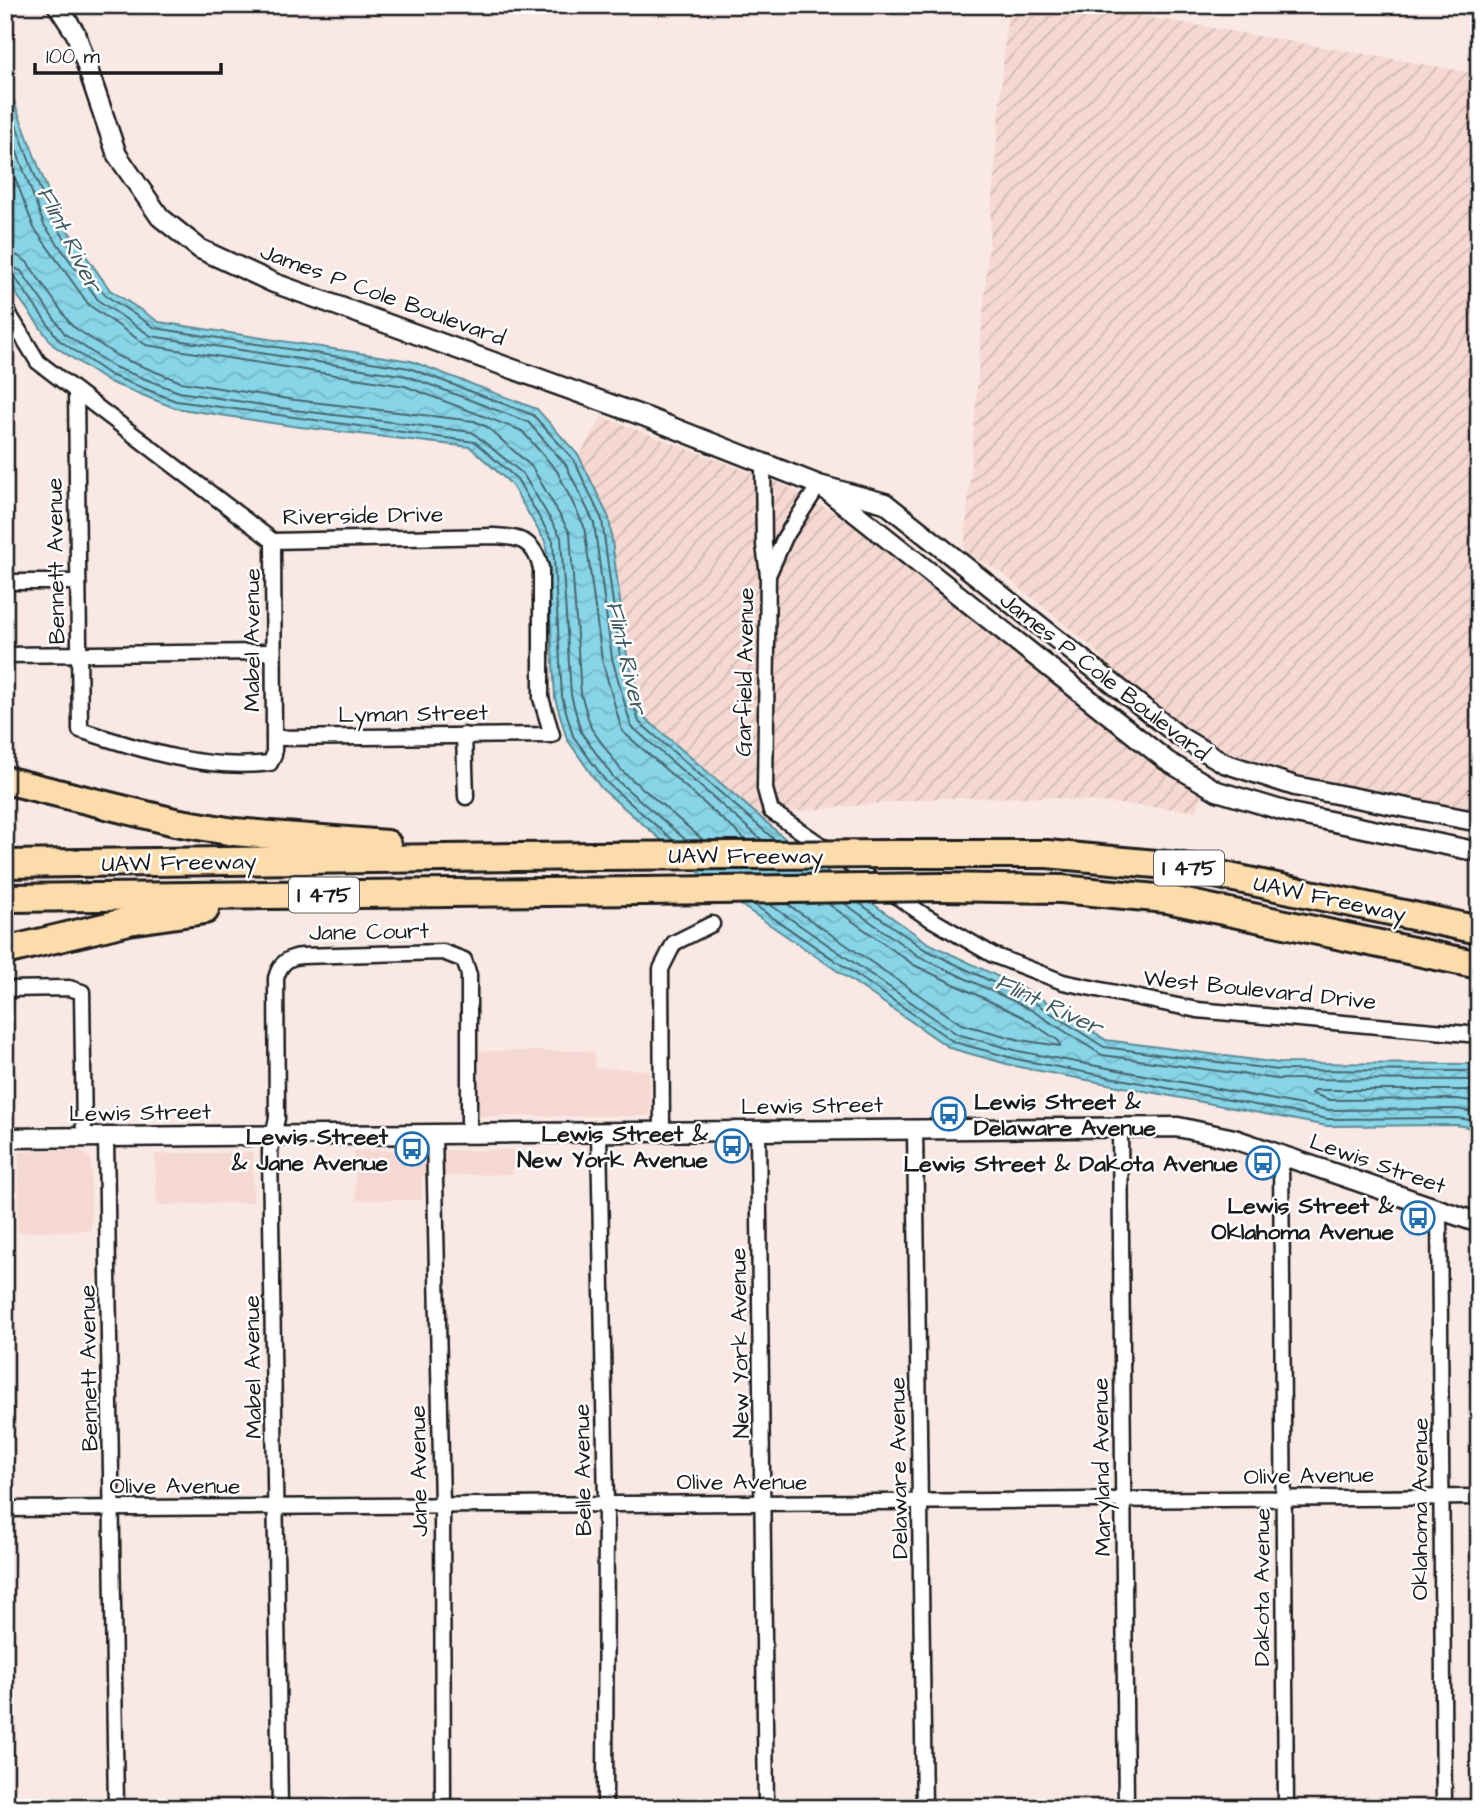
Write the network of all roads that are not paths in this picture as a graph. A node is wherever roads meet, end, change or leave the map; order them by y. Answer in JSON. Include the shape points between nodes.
{"nodes":[{"id":1,"x":57,"y":5,"type":"edge"},
{"id":2,"x":5,"y":308,"type":"edge"},
{"id":3,"x":76,"y":391,"type":"junction"},
{"id":4,"x":762,"y":462,"type":"junction"},
{"id":5,"x":819,"y":485,"type":"junction"},
{"id":6,"x":273,"y":541,"type":"junction"},
{"id":7,"x":768,"y":575,"type":"junction"},
{"id":8,"x":5,"y":582,"type":"edge"},
{"id":9,"x":78,"y":582,"type":"junction"},
{"id":10,"x":272,"y":652,"type":"junction"},
{"id":11,"x":80,"y":654,"type":"junction"},
{"id":12,"x":5,"y":655,"type":"edge"},
{"id":13,"x":464,"y":735,"type":"junction"},
{"id":14,"x":552,"y":735,"type":"joint"},
{"id":15,"x":275,"y":738,"type":"junction"},
{"id":16,"x":5,"y":780,"type":"edge"},
{"id":17,"x":765,"y":789,"type":"joint"},
{"id":18,"x":466,"y":797,"type":"dead end"},
{"id":19,"x":1479,"y":822,"type":"edge"},
{"id":20,"x":1479,"y":852,"type":"edge"},
{"id":21,"x":563,"y":857,"type":"junction"},
{"id":22,"x":5,"y":864,"type":"edge"},
{"id":23,"x":320,"y":895,"type":"junction"},
{"id":24,"x":5,"y":898,"type":"edge"},
{"id":25,"x":712,"y":924,"type":"dead end"},
{"id":26,"x":1479,"y":930,"type":"edge"},
{"id":27,"x":5,"y":951,"type":"edge"},
{"id":28,"x":1479,"y":965,"type":"edge"},
{"id":29,"x":279,"y":968,"type":"joint"},
{"id":30,"x":5,"y":989,"type":"edge"},
{"id":31,"x":1479,"y":1035,"type":"edge"},
{"id":32,"x":1120,"y":1126,"type":"junction"},
{"id":33,"x":915,"y":1128,"type":"junction"},
{"id":34,"x":758,"y":1130,"type":"junction"},
{"id":35,"x":599,"y":1132,"type":"junction"},
{"id":36,"x":662,"y":1132,"type":"junction"},
{"id":37,"x":434,"y":1134,"type":"junction"},
{"id":38,"x":469,"y":1134,"type":"junction"},
{"id":39,"x":273,"y":1135,"type":"junction"},
{"id":40,"x":84,"y":1137,"type":"junction"},
{"id":41,"x":106,"y":1137,"type":"junction"},
{"id":42,"x":5,"y":1138,"type":"edge"},
{"id":43,"x":1281,"y":1155,"type":"junction"},
{"id":44,"x":1439,"y":1210,"type":"junction"},
{"id":45,"x":1479,"y":1223,"type":"edge"},
{"id":46,"x":1441,"y":1497,"type":"junction"},
{"id":47,"x":1479,"y":1497,"type":"edge"},
{"id":48,"x":1283,"y":1498,"type":"junction"},
{"id":49,"x":1125,"y":1501,"type":"junction"},
{"id":50,"x":921,"y":1502,"type":"junction"},
{"id":51,"x":764,"y":1503,"type":"junction"},
{"id":52,"x":606,"y":1504,"type":"junction"},
{"id":53,"x":442,"y":1505,"type":"junction"},
{"id":54,"x":113,"y":1508,"type":"junction"},
{"id":55,"x":278,"y":1508,"type":"junction"},
{"id":56,"x":5,"y":1509,"type":"edge"},
{"id":57,"x":116,"y":1808,"type":"edge"},
{"id":58,"x":280,"y":1808,"type":"edge"},
{"id":59,"x":443,"y":1808,"type":"edge"},
{"id":60,"x":606,"y":1808,"type":"edge"},
{"id":61,"x":766,"y":1808,"type":"edge"},
{"id":62,"x":924,"y":1808,"type":"edge"},
{"id":63,"x":1126,"y":1808,"type":"edge"},
{"id":64,"x":1286,"y":1808,"type":"edge"},
{"id":65,"x":1444,"y":1808,"type":"edge"}],
"edges":[{"from":1,"to":4,"type":"street","name":"James P Cole Boulevard","via":[[76,34],[117,155],[160,217],[200,249],[274,283]]},
{"from":2,"to":3,"type":"street","name":"Riverside Drive","via":[[38,362]]},
{"from":3,"to":6,"type":"street","name":"Riverside Drive"},
{"from":3,"to":9,"type":"street","name":"Bennett Avenue"},
{"from":4,"to":5,"type":"street","name":"James P Cole Boulevard"},
{"from":4,"to":7,"type":"street"},
{"from":5,"to":7,"type":"street","name":"Garfield Avenue","via":[[785,537]]},
{"from":5,"to":19,"type":"street","name":"James P Cole Boulevard","via":[[885,503],[1179,736],[1224,763],[1295,786]]},
{"from":5,"to":20,"type":"street","name":"James P Cole Boulevard","via":[[1167,761],[1217,791],[1291,813]]},
{"from":6,"to":10,"type":"street","name":"Mabel Avenue"},
{"from":6,"to":14,"type":"street","name":"Riverside Drive","via":[[494,536],[519,537],[530,544],[541,568],[541,698]]},
{"from":7,"to":17,"type":"street","name":"Garfield Avenue"},
{"from":8,"to":9,"type":"street"},
{"from":9,"to":11,"type":"street","name":"Bennett Avenue"},
{"from":10,"to":11,"type":"street"},
{"from":10,"to":15,"type":"street","name":"Mabel Avenue"},
{"from":11,"to":12,"type":"street"},
{"from":11,"to":15,"type":"street","name":"Bennett Avenue","via":[[80,730],[191,761],[243,767],[270,764]]},
{"from":13,"to":14,"type":"street","name":"Lyman Street"},
{"from":13,"to":15,"type":"street","name":"Lyman Street"},
{"from":13,"to":18,"type":"street"},
{"from":16,"to":21,"type":"highway","via":[[234,832]]},
{"from":17,"to":31,"type":"street","name":"West Boulevard Drive","via":[[772,811],[924,915],[993,955],[1063,982],[1197,1010]]},
{"from":21,"to":22,"type":"highway","name":"UAW Freeway","number":"I 475"},
{"from":21,"to":26,"type":"highway","name":"UAW Freeway","number":"I 475","bridge":true,"via":[[1047,854],[1221,874]]},
{"from":23,"to":24,"type":"highway","name":"UAW Freeway","number":"I 475"},
{"from":23,"to":27,"type":"highway","via":[[128,921]]},
{"from":23,"to":28,"type":"highway","name":"UAW Freeway","number":"I 475","bridge":true,"via":[[1061,888],[1167,899]]},
{"from":25,"to":36,"type":"street","via":[[674,943],[661,969]]},
{"from":29,"to":38,"type":"street","name":"Jane Court","via":[[302,956],[443,952],[464,960],[469,975]]},
{"from":29,"to":39,"type":"street","name":"Mabel Avenue"},
{"from":30,"to":40,"type":"street","via":[[82,992]]},
{"from":32,"to":33,"type":"street","name":"Lewis Street"},
{"from":32,"to":43,"type":"street","name":"Lewis Street","via":[[1206,1132]]},
{"from":32,"to":49,"type":"street","name":"Maryland Avenue"},
{"from":33,"to":34,"type":"street","name":"Lewis Street"},
{"from":33,"to":50,"type":"street","name":"Delaware Avenue"},
{"from":34,"to":36,"type":"street","name":"Lewis Street"},
{"from":34,"to":51,"type":"street","name":"New York Avenue"},
{"from":35,"to":36,"type":"street","name":"Lewis Street"},
{"from":35,"to":38,"type":"street","name":"Lewis Street"},
{"from":35,"to":52,"type":"street","name":"Belle Avenue"},
{"from":37,"to":38,"type":"street","name":"Lewis Street"},
{"from":37,"to":39,"type":"street","name":"Lewis Street"},
{"from":37,"to":53,"type":"street","name":"Jane Avenue"},
{"from":39,"to":41,"type":"street","name":"Lewis Street"},
{"from":39,"to":55,"type":"street","name":"Mabel Avenue"},
{"from":40,"to":41,"type":"street","name":"Lewis Street"},
{"from":40,"to":42,"type":"street","name":"Lewis Street"},
{"from":41,"to":54,"type":"street","name":"Bennett Avenue"},
{"from":43,"to":44,"type":"street","name":"Lewis Street"},
{"from":43,"to":48,"type":"street","name":"Dakota Avenue"},
{"from":44,"to":45,"type":"street","name":"Lewis Street"},
{"from":44,"to":46,"type":"street","name":"Oklahoma Avenue"},
{"from":46,"to":47,"type":"street","name":"Olive Avenue"},
{"from":46,"to":48,"type":"street","name":"Olive Avenue"},
{"from":46,"to":65,"type":"street","name":"Oklahoma Avenue"},
{"from":48,"to":49,"type":"street","name":"Olive Avenue"},
{"from":48,"to":64,"type":"street","name":"Dakota Avenue"},
{"from":49,"to":50,"type":"street","name":"Olive Avenue"},
{"from":49,"to":63,"type":"street","name":"Maryland Avenue"},
{"from":50,"to":51,"type":"street","name":"Olive Avenue"},
{"from":50,"to":62,"type":"street","name":"Delaware Avenue"},
{"from":51,"to":52,"type":"street","name":"Olive Avenue"},
{"from":51,"to":61,"type":"street","name":"New York Avenue"},
{"from":52,"to":53,"type":"street","name":"Olive Avenue"},
{"from":52,"to":60,"type":"street","name":"Belle Avenue"},
{"from":53,"to":55,"type":"street","name":"Olive Avenue"},
{"from":53,"to":59,"type":"street","name":"Jane Avenue"},
{"from":54,"to":55,"type":"street","name":"Olive Avenue"},
{"from":54,"to":56,"type":"street","name":"Olive Avenue"},
{"from":54,"to":57,"type":"street","name":"Bennett Avenue"},
{"from":55,"to":58,"type":"street","name":"Mabel Avenue"}]}
